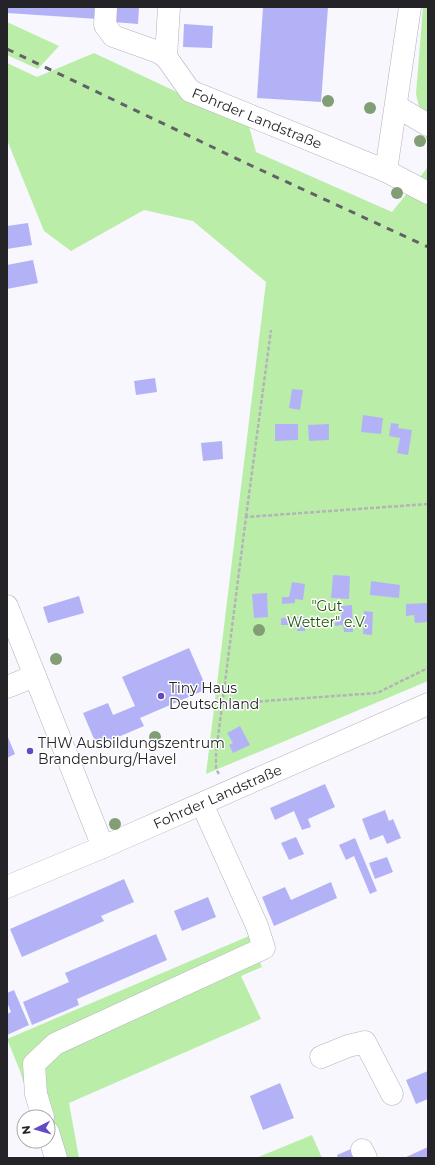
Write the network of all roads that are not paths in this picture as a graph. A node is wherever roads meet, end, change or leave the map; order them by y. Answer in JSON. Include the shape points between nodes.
{"nodes":[{"id":1,"x":106,"y":7,"type":"edge"},
{"id":2,"x":169,"y":7,"type":"edge"},
{"id":3,"x":410,"y":7,"type":"edge"},
{"id":4,"x":166,"y":57,"type":"junction"},
{"id":5,"x":396,"y":106,"type":"junction"},
{"id":6,"x":428,"y":125,"type":"edge"},
{"id":7,"x":386,"y":171,"type":"junction"},
{"id":8,"x":428,"y":193,"type":"edge"},
{"id":9,"x":7,"y":606,"type":"edge"},
{"id":10,"x":35,"y":676,"type":"junction"},
{"id":11,"x":7,"y":687,"type":"edge"},
{"id":12,"x":428,"y":704,"type":"edge"},
{"id":13,"x":202,"y":804,"type":"junction"},
{"id":14,"x":103,"y":848,"type":"junction"},
{"id":15,"x":7,"y":887,"type":"edge"},
{"id":16,"x":321,"y":1058,"type":"dead end"},
{"id":17,"x":392,"y":1094,"type":"dead end"},
{"id":18,"x":41,"y":1109,"type":"edge"}],
"edges":[{"from":1,"to":4,"type":"street","via":[[105,25],[114,36]]},
{"from":2,"to":4,"type":"street"},
{"from":3,"to":5,"type":"street"},
{"from":4,"to":7,"type":"street","name":"Fohrder Landstraße","via":[[190,91]]},
{"from":5,"to":6,"type":"street"},
{"from":5,"to":7,"type":"street"},
{"from":7,"to":8,"type":"street","name":"Fohrder Landstraße"},
{"from":9,"to":10,"type":"street"},
{"from":10,"to":11,"type":"street"},
{"from":10,"to":14,"type":"street"},
{"from":12,"to":13,"type":"street","name":"Fohrder Landstraße"},
{"from":13,"to":14,"type":"street","name":"Fohrder Landstraße"},
{"from":13,"to":18,"type":"street","via":[[257,926],[264,948],[55,1044],[34,1064],[36,1094]]},
{"from":14,"to":15,"type":"street","name":"Fohrder Landstraße"},
{"from":16,"to":17,"type":"street","via":[[348,1046],[365,1042]]}]}
